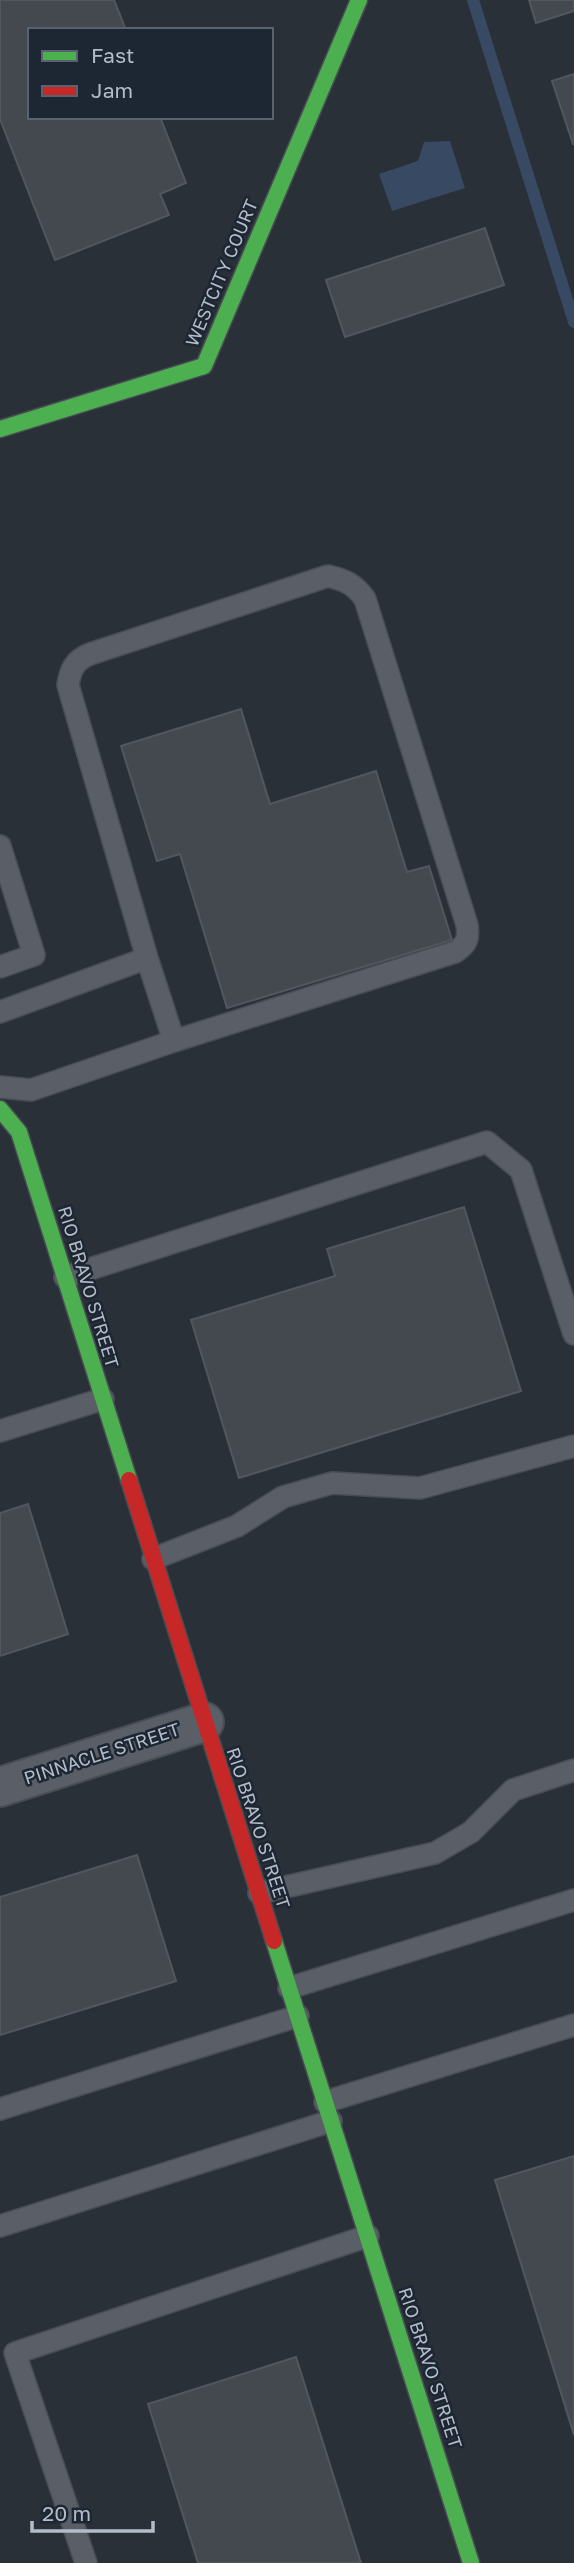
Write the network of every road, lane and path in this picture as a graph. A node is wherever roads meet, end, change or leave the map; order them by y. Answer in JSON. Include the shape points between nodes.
{"nodes":[{"id":1,"x":359,"y":0,"type":"edge"},
{"id":2,"x":0,"y":429,"type":"edge"},
{"id":3,"x":0,"y":846,"type":"edge"},
{"id":4,"x":147,"y":958,"type":"junction"},
{"id":5,"x":0,"y":967,"type":"edge"},
{"id":6,"x":0,"y":1012,"type":"edge"},
{"id":7,"x":173,"y":1041,"type":"junction"},
{"id":8,"x":0,"y":1087,"type":"edge"},
{"id":9,"x":0,"y":1109,"type":"edge"},
{"id":10,"x":65,"y":1277,"type":"junction"},
{"id":11,"x":574,"y":1334,"type":"edge"},
{"id":12,"x":103,"y":1399,"type":"junction"},
{"id":13,"x":0,"y":1431,"type":"edge"},
{"id":14,"x":574,"y":1446,"type":"edge"},
{"id":15,"x":153,"y":1559,"type":"junction"},
{"id":16,"x":204,"y":1722,"type":"junction"},
{"id":17,"x":574,"y":1770,"type":"edge"},
{"id":18,"x":0,"y":1787,"type":"edge"},
{"id":19,"x":259,"y":1893,"type":"junction"},
{"id":20,"x":574,"y":1900,"type":"edge"},
{"id":21,"x":289,"y":1988,"type":"junction"},
{"id":22,"x":298,"y":2016,"type":"junction"},
{"id":23,"x":574,"y":2025,"type":"edge"},
{"id":24,"x":0,"y":2109,"type":"edge"},
{"id":25,"x":328,"y":2112,"type":"junction"},
{"id":26,"x":0,"y":2226,"type":"edge"},
{"id":27,"x":368,"y":2236,"type":"junction"},
{"id":28,"x":8,"y":2355,"type":"edge"},
{"id":29,"x":86,"y":2563,"type":"edge"},
{"id":30,"x":471,"y":2563,"type":"edge"}],
"edges":[{"from":1,"to":2,"type":"street","name":"WESTCITY COURT","via":[[204,366]]},
{"from":3,"to":5,"type":"lane","via":[[34,955]]},
{"from":4,"to":6,"type":"lane"},
{"from":4,"to":7,"type":"lane"},
{"from":4,"to":7,"type":"lane","via":[[68,685],[70,670],[90,654],[328,576],[344,579],[365,599],[468,937],[455,952]]},
{"from":7,"to":8,"type":"lane","via":[[31,1090]]},
{"from":9,"to":10,"type":"street","name":"RIO BRAVO STREET","via":[[19,1132]]},
{"from":10,"to":11,"type":"lane","via":[[488,1142],[521,1170]]},
{"from":10,"to":12,"type":"street","name":"RIO BRAVO STREET"},
{"from":12,"to":13,"type":"lane"},
{"from":12,"to":15,"type":"street","name":"RIO BRAVO STREET"},
{"from":14,"to":15,"type":"lane","via":[[419,1488],[332,1483],[283,1497],[237,1525]]},
{"from":15,"to":16,"type":"street","name":"RIO BRAVO STREET"},
{"from":16,"to":18,"type":"street","name":"PINNACLE STREET"},
{"from":16,"to":19,"type":"street","name":"RIO BRAVO STREET"},
{"from":17,"to":19,"type":"lane","via":[[513,1790],[471,1832],[435,1853]]},
{"from":19,"to":21,"type":"street","name":"RIO BRAVO STREET"},
{"from":20,"to":21,"type":"lane"},
{"from":21,"to":22,"type":"street","name":"RIO BRAVO STREET"},
{"from":22,"to":24,"type":"lane"},
{"from":22,"to":25,"type":"street","name":"RIO BRAVO STREET"},
{"from":23,"to":25,"type":"lane"},
{"from":25,"to":26,"type":"lane"},
{"from":25,"to":27,"type":"street","name":"RIO BRAVO STREET"},
{"from":27,"to":28,"type":"lane"},
{"from":27,"to":30,"type":"street","name":"RIO BRAVO STREET"},
{"from":28,"to":29,"type":"lane"}]}
